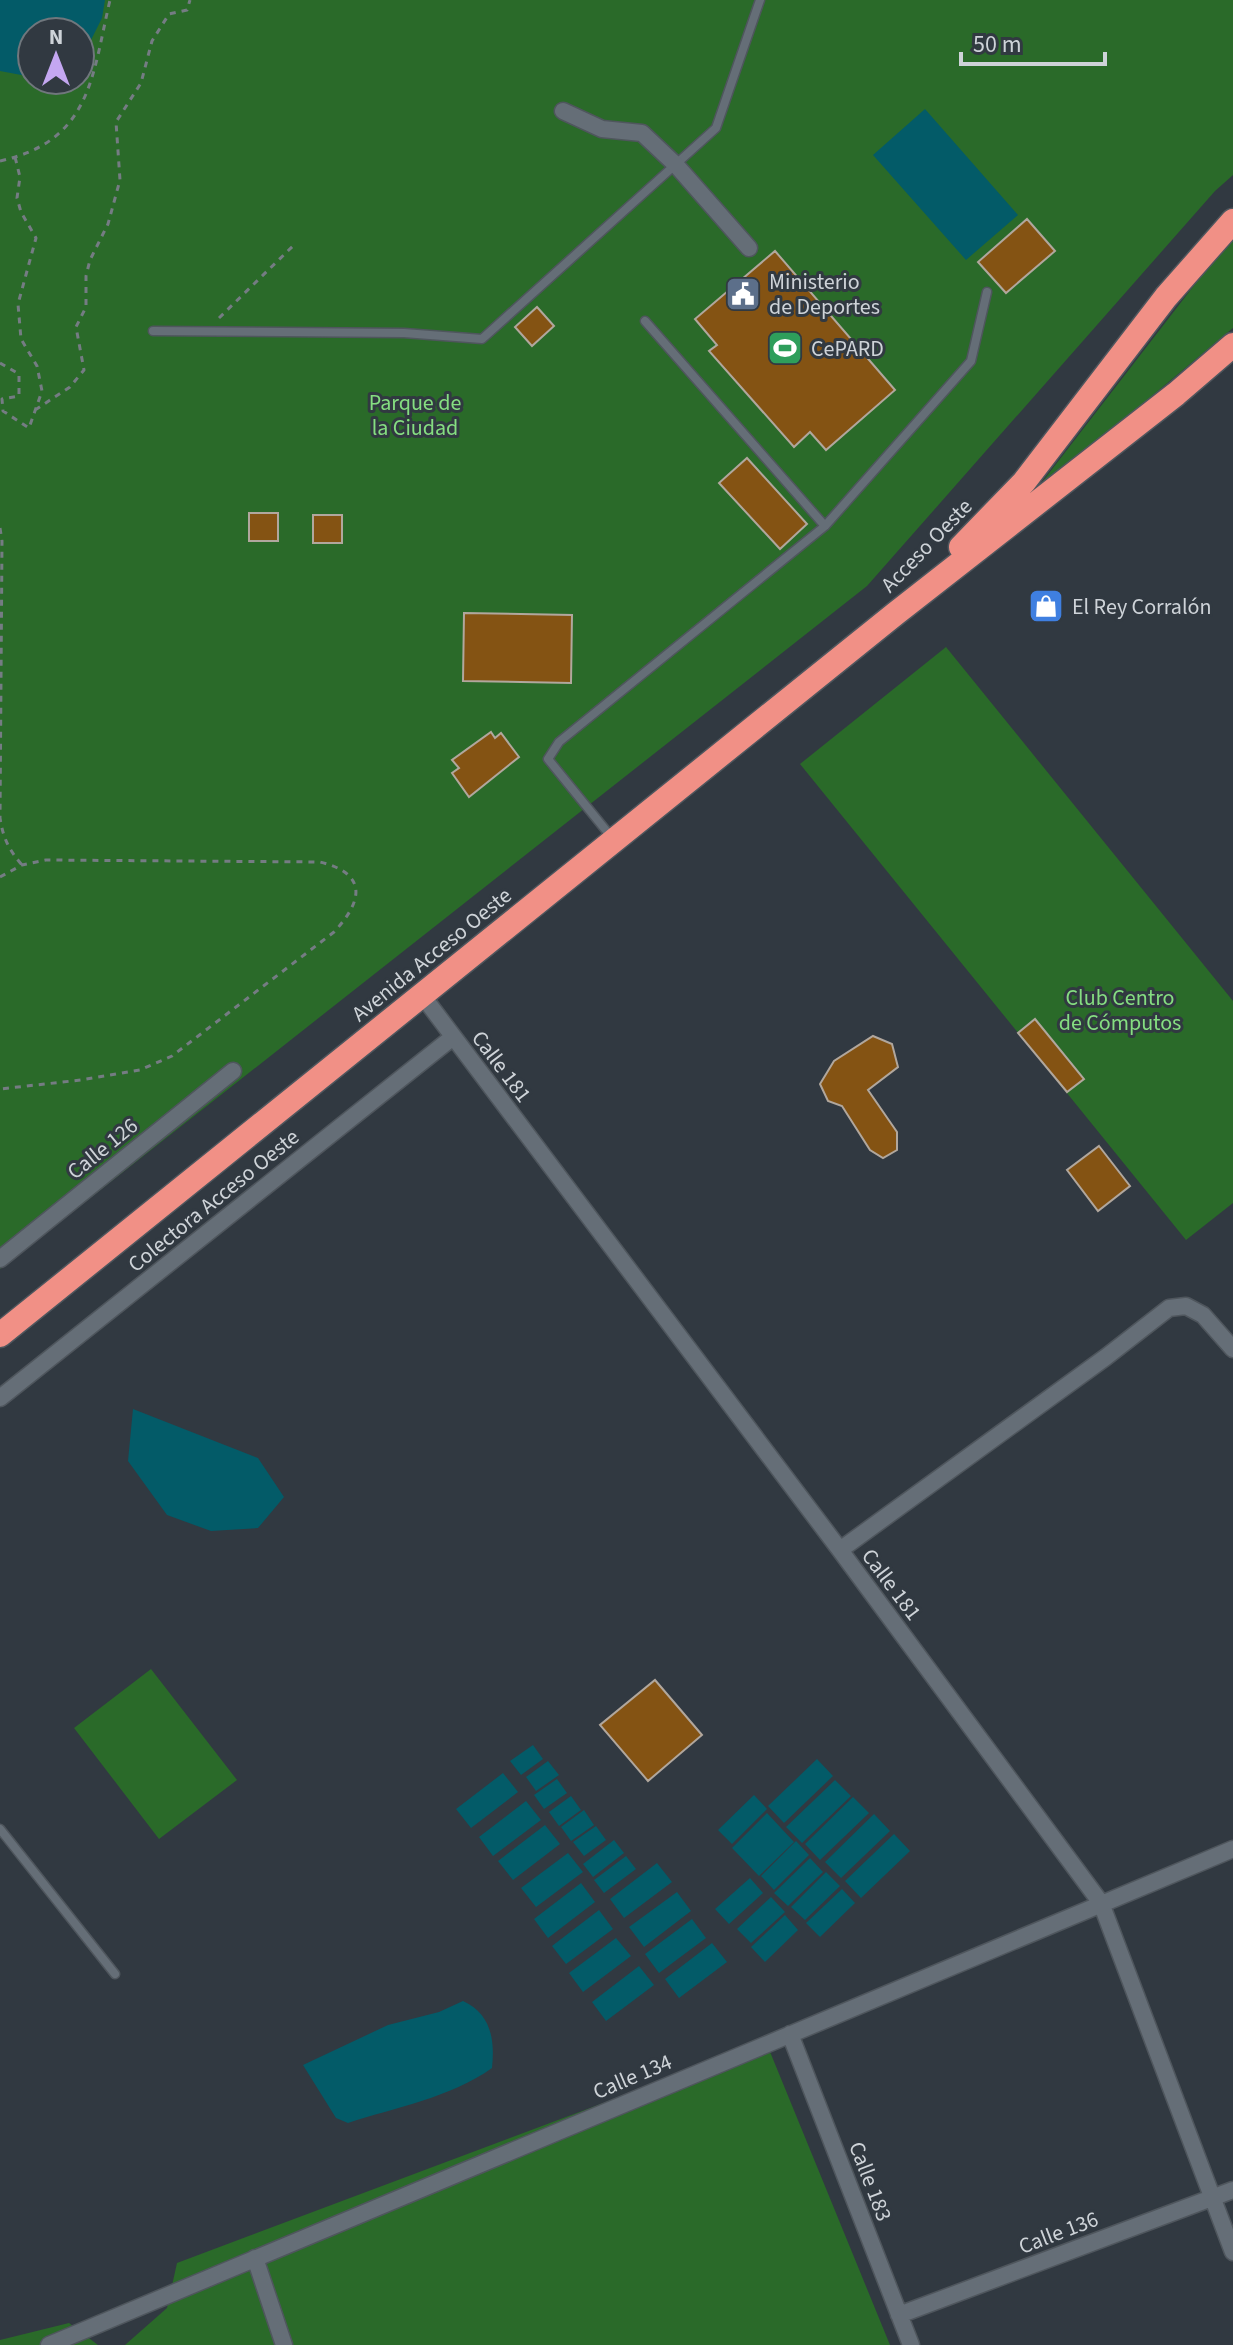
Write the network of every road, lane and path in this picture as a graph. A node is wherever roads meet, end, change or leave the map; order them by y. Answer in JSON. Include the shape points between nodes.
{"nodes":[{"id":1,"x":110,"y":0,"type":"edge"},
{"id":2,"x":190,"y":0,"type":"edge"},
{"id":3,"x":760,"y":0,"type":"edge"},
{"id":4,"x":563,"y":111,"type":"dead end"},
{"id":5,"x":15,"y":157,"type":"junction"},
{"id":6,"x":0,"y":161,"type":"edge"},
{"id":7,"x":676,"y":165,"type":"junction"},
{"id":8,"x":1233,"y":221,"type":"edge"},
{"id":9,"x":296,"y":243,"type":"dead end"},
{"id":10,"x":749,"y":248,"type":"dead end"},
{"id":11,"x":987,"y":292,"type":"dead end"},
{"id":12,"x":645,"y":321,"type":"dead end"},
{"id":13,"x":153,"y":331,"type":"dead end"},
{"id":14,"x":205,"y":332,"type":"junction"},
{"id":15,"x":1233,"y":345,"type":"edge"},
{"id":16,"x":0,"y":363,"type":"edge"},
{"id":17,"x":35,"y":410,"type":"junction"},
{"id":18,"x":825,"y":526,"type":"junction"},
{"id":19,"x":0,"y":528,"type":"edge"},
{"id":20,"x":895,"y":614,"type":"junction"},
{"id":21,"x":614,"y":840,"type":"junction"},
{"id":22,"x":22,"y":865,"type":"junction"},
{"id":23,"x":0,"y":877,"type":"edge"},
{"id":24,"x":422,"y":995,"type":"junction"},
{"id":25,"x":453,"y":1037,"type":"junction"},
{"id":26,"x":233,"y":1071,"type":"dead end"},
{"id":27,"x":0,"y":1089,"type":"edge"},
{"id":28,"x":0,"y":1259,"type":"edge"},
{"id":29,"x":2,"y":1332,"type":"edge"},
{"id":30,"x":1233,"y":1349,"type":"edge"},
{"id":31,"x":0,"y":1398,"type":"edge"},
{"id":32,"x":840,"y":1550,"type":"junction"},
{"id":33,"x":0,"y":1829,"type":"edge"},
{"id":34,"x":1233,"y":1849,"type":"edge"},
{"id":35,"x":1101,"y":1903,"type":"junction"},
{"id":36,"x":115,"y":1974,"type":"dead end"},
{"id":37,"x":790,"y":2034,"type":"junction"},
{"id":38,"x":1233,"y":2190,"type":"edge"},
{"id":39,"x":1213,"y":2198,"type":"junction"},
{"id":40,"x":1233,"y":2252,"type":"edge"},
{"id":41,"x":255,"y":2258,"type":"junction"},
{"id":42,"x":899,"y":2315,"type":"junction"},
{"id":43,"x":49,"y":2345,"type":"edge"},
{"id":44,"x":284,"y":2345,"type":"edge"},
{"id":45,"x":911,"y":2345,"type":"edge"}],
"edges":[{"from":1,"to":5,"type":"path","via":[[88,93],[62,132]]},
{"from":2,"to":17,"type":"path","via":[[187,10],[169,14],[152,41],[141,83],[116,122],[120,180],[108,224],[90,260],[86,307],[76,327],[84,370],[70,387]]},
{"from":3,"to":7,"type":"lane","via":[[716,128]]},
{"from":4,"to":7,"type":"street","via":[[602,129],[642,133]]},
{"from":5,"to":6,"type":"path"},
{"from":5,"to":17,"type":"path","via":[[20,177],[17,198],[36,238],[18,304],[21,339],[37,366],[42,391]]},
{"from":7,"to":10,"type":"street"},
{"from":7,"to":14,"type":"lane","via":[[482,339],[404,333]]},
{"from":8,"to":20,"type":"highway","name":"Acceso Oeste","via":[[1166,297],[1024,482]]},
{"from":9,"to":14,"type":"path"},
{"from":11,"to":18,"type":"lane","via":[[971,361]]},
{"from":12,"to":18,"type":"lane"},
{"from":13,"to":14,"type":"lane"},
{"from":15,"to":20,"type":"highway","name":"Acceso Oeste"},
{"from":16,"to":17,"type":"path","via":[[19,374],[19,396],[2,399],[3,411],[29,428]]},
{"from":18,"to":21,"type":"lane","via":[[559,742],[548,759]]},
{"from":19,"to":22,"type":"path","via":[[0,818],[10,851]]},
{"from":20,"to":21,"type":"highway","name":"Avenida Acceso Oeste"},
{"from":21,"to":24,"type":"highway","name":"Avenida Acceso Oeste"},
{"from":22,"to":23,"type":"path"},
{"from":22,"to":27,"type":"path","via":[[46,860],[320,862],[338,866],[353,880],[357,898],[334,932],[172,1056],[140,1070]]},
{"from":24,"to":25,"type":"street","name":"Calle 181"},
{"from":24,"to":29,"type":"highway","name":"Avenida Acceso Oeste"},
{"from":25,"to":31,"type":"street","name":"Colectora Acceso Oeste"},
{"from":25,"to":32,"type":"street","name":"Calle 181"},
{"from":26,"to":28,"type":"street","name":"Calle 126"},
{"from":30,"to":32,"type":"street","via":[[1203,1315],[1186,1306],[1169,1308]]},
{"from":32,"to":35,"type":"street","name":"Calle 181"},
{"from":33,"to":36,"type":"lane"},
{"from":34,"to":35,"type":"street","name":"Calle 134"},
{"from":35,"to":37,"type":"street","name":"Calle 134"},
{"from":35,"to":39,"type":"street","name":"Calle 181"},
{"from":37,"to":41,"type":"street","name":"Calle 134"},
{"from":37,"to":42,"type":"street","name":"Calle 183"},
{"from":38,"to":39,"type":"street","name":"Calle 136"},
{"from":39,"to":40,"type":"street","name":"Calle 181"},
{"from":39,"to":42,"type":"street","name":"Calle 136"},
{"from":41,"to":43,"type":"street","name":"Calle 134"},
{"from":41,"to":44,"type":"street"},
{"from":42,"to":45,"type":"street","name":"Calle 183"}]}
